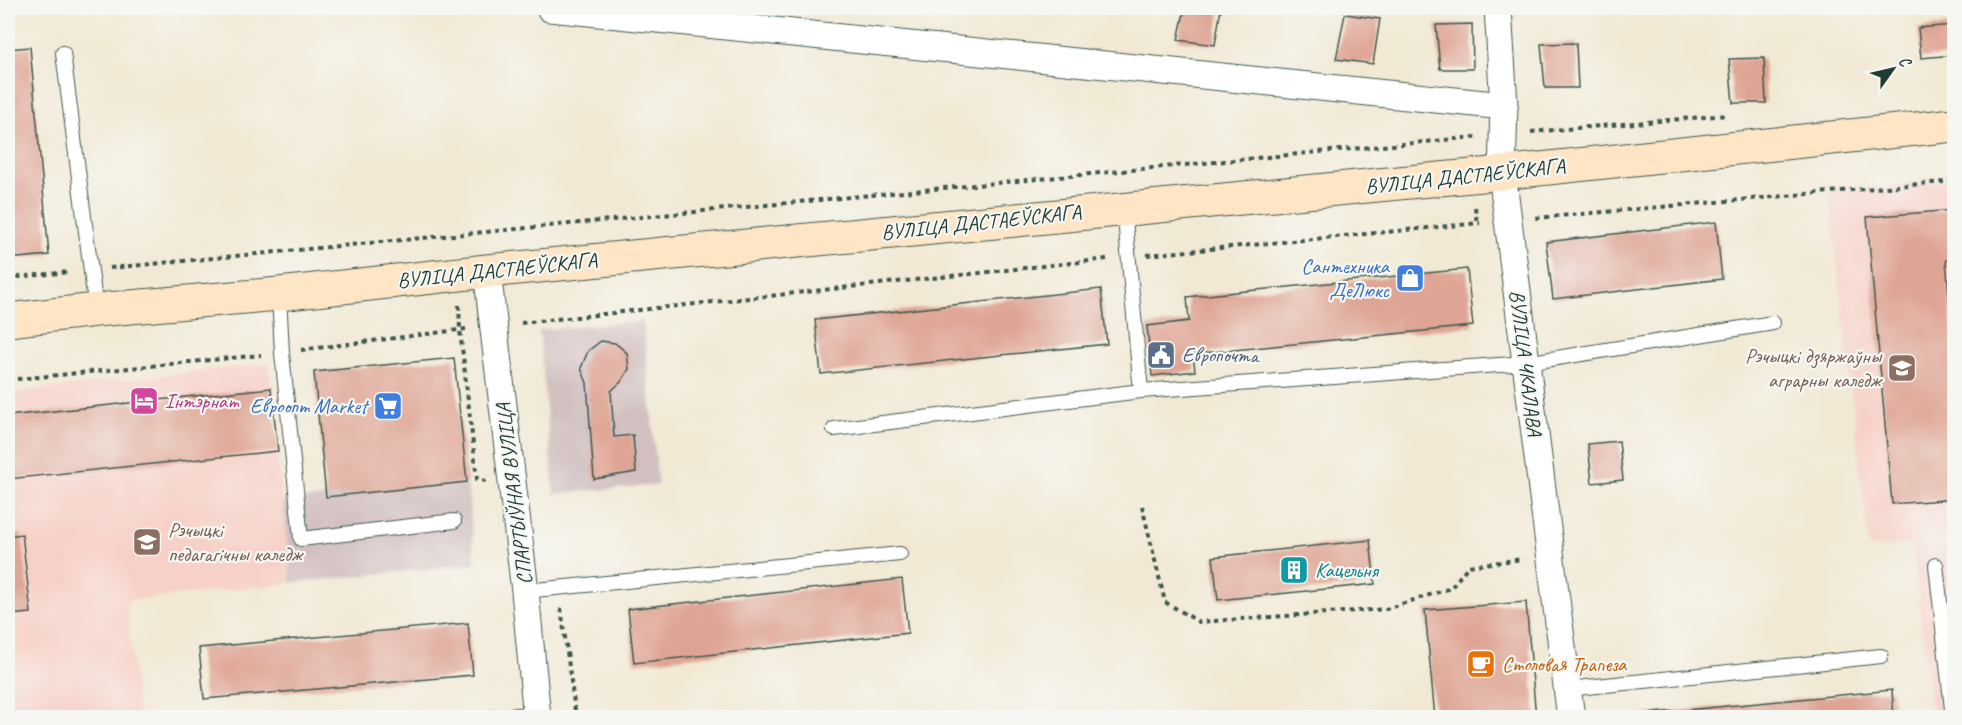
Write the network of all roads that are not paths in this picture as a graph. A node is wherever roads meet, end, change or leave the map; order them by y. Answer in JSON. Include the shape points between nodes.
{"nodes":[{"id":1,"x":561,"y":8,"type":"edge"},
{"id":2,"x":1498,"y":8,"type":"edge"},
{"id":3,"x":63,"y":53,"type":"dead end"},
{"id":4,"x":1504,"y":106,"type":"junction"},
{"id":5,"x":1954,"y":125,"type":"edge"},
{"id":6,"x":1502,"y":173,"type":"junction"},
{"id":7,"x":1124,"y":208,"type":"junction"},
{"id":8,"x":487,"y":270,"type":"junction"},
{"id":9,"x":279,"y":294,"type":"junction"},
{"id":10,"x":96,"y":310,"type":"junction"},
{"id":11,"x":8,"y":320,"type":"edge"},
{"id":12,"x":1773,"y":323,"type":"dead end"},
{"id":13,"x":1526,"y":363,"type":"junction"},
{"id":14,"x":1141,"y":391,"type":"junction"},
{"id":15,"x":834,"y":429,"type":"dead end"},
{"id":16,"x":454,"y":521,"type":"dead end"},
{"id":17,"x":900,"y":554,"type":"dead end"},
{"id":18,"x":1936,"y":565,"type":"dead end"},
{"id":19,"x":525,"y":591,"type":"junction"},
{"id":20,"x":1881,"y":656,"type":"dead end"},
{"id":21,"x":1568,"y":689,"type":"junction"},
{"id":22,"x":537,"y":715,"type":"edge"},
{"id":23,"x":490,"y":717,"type":"edge"},
{"id":24,"x":1571,"y":717,"type":"edge"},
{"id":25,"x":1953,"y":717,"type":"edge"}],
"edges":[{"from":1,"to":4,"type":"street"},
{"from":2,"to":4,"type":"street","name":"ВУЛІЦА ЧКАЛАВА"},
{"from":3,"to":10,"type":"lane"},
{"from":4,"to":6,"type":"street","name":"ВУЛІЦА ЧКАЛАВА"},
{"from":5,"to":6,"type":"street","name":"ВУЛІЦА ДАСТАЕЎСКАГА"},
{"from":6,"to":7,"type":"street","name":"ВУЛІЦА ДАСТАЕЎСКАГА"},
{"from":6,"to":13,"type":"street","name":"ВУЛІЦА ЧКАЛАВА"},
{"from":7,"to":8,"type":"street","name":"ВУЛІЦА ДАСТАЕЎСКАГА"},
{"from":7,"to":14,"type":"lane"},
{"from":8,"to":9,"type":"street","name":"ВУЛІЦА ДАСТАЕЎСКАГА"},
{"from":8,"to":19,"type":"street","name":"СПАРТЫЎНАЯ ВУЛІЦА"},
{"from":9,"to":10,"type":"street","name":"ВУЛІЦА ДАСТАЕЎСКАГА"},
{"from":9,"to":16,"type":"lane","via":[[302,539]]},
{"from":10,"to":11,"type":"street","name":"ВУЛІЦА ДАСТАЕЎСКАГА"},
{"from":12,"to":13,"type":"lane"},
{"from":13,"to":14,"type":"lane"},
{"from":13,"to":21,"type":"street","name":"ВУЛІЦА ЧКАЛАВА"},
{"from":14,"to":15,"type":"lane"},
{"from":17,"to":19,"type":"lane"},
{"from":18,"to":25,"type":"lane"},
{"from":19,"to":22,"type":"street","name":"СПАРТЫЎНАЯ ВУЛІЦА"},
{"from":20,"to":21,"type":"lane"},
{"from":21,"to":24,"type":"street","name":"ВУЛІЦА ЧКАЛАВА"},
{"from":22,"to":23,"type":"lane"}]}
